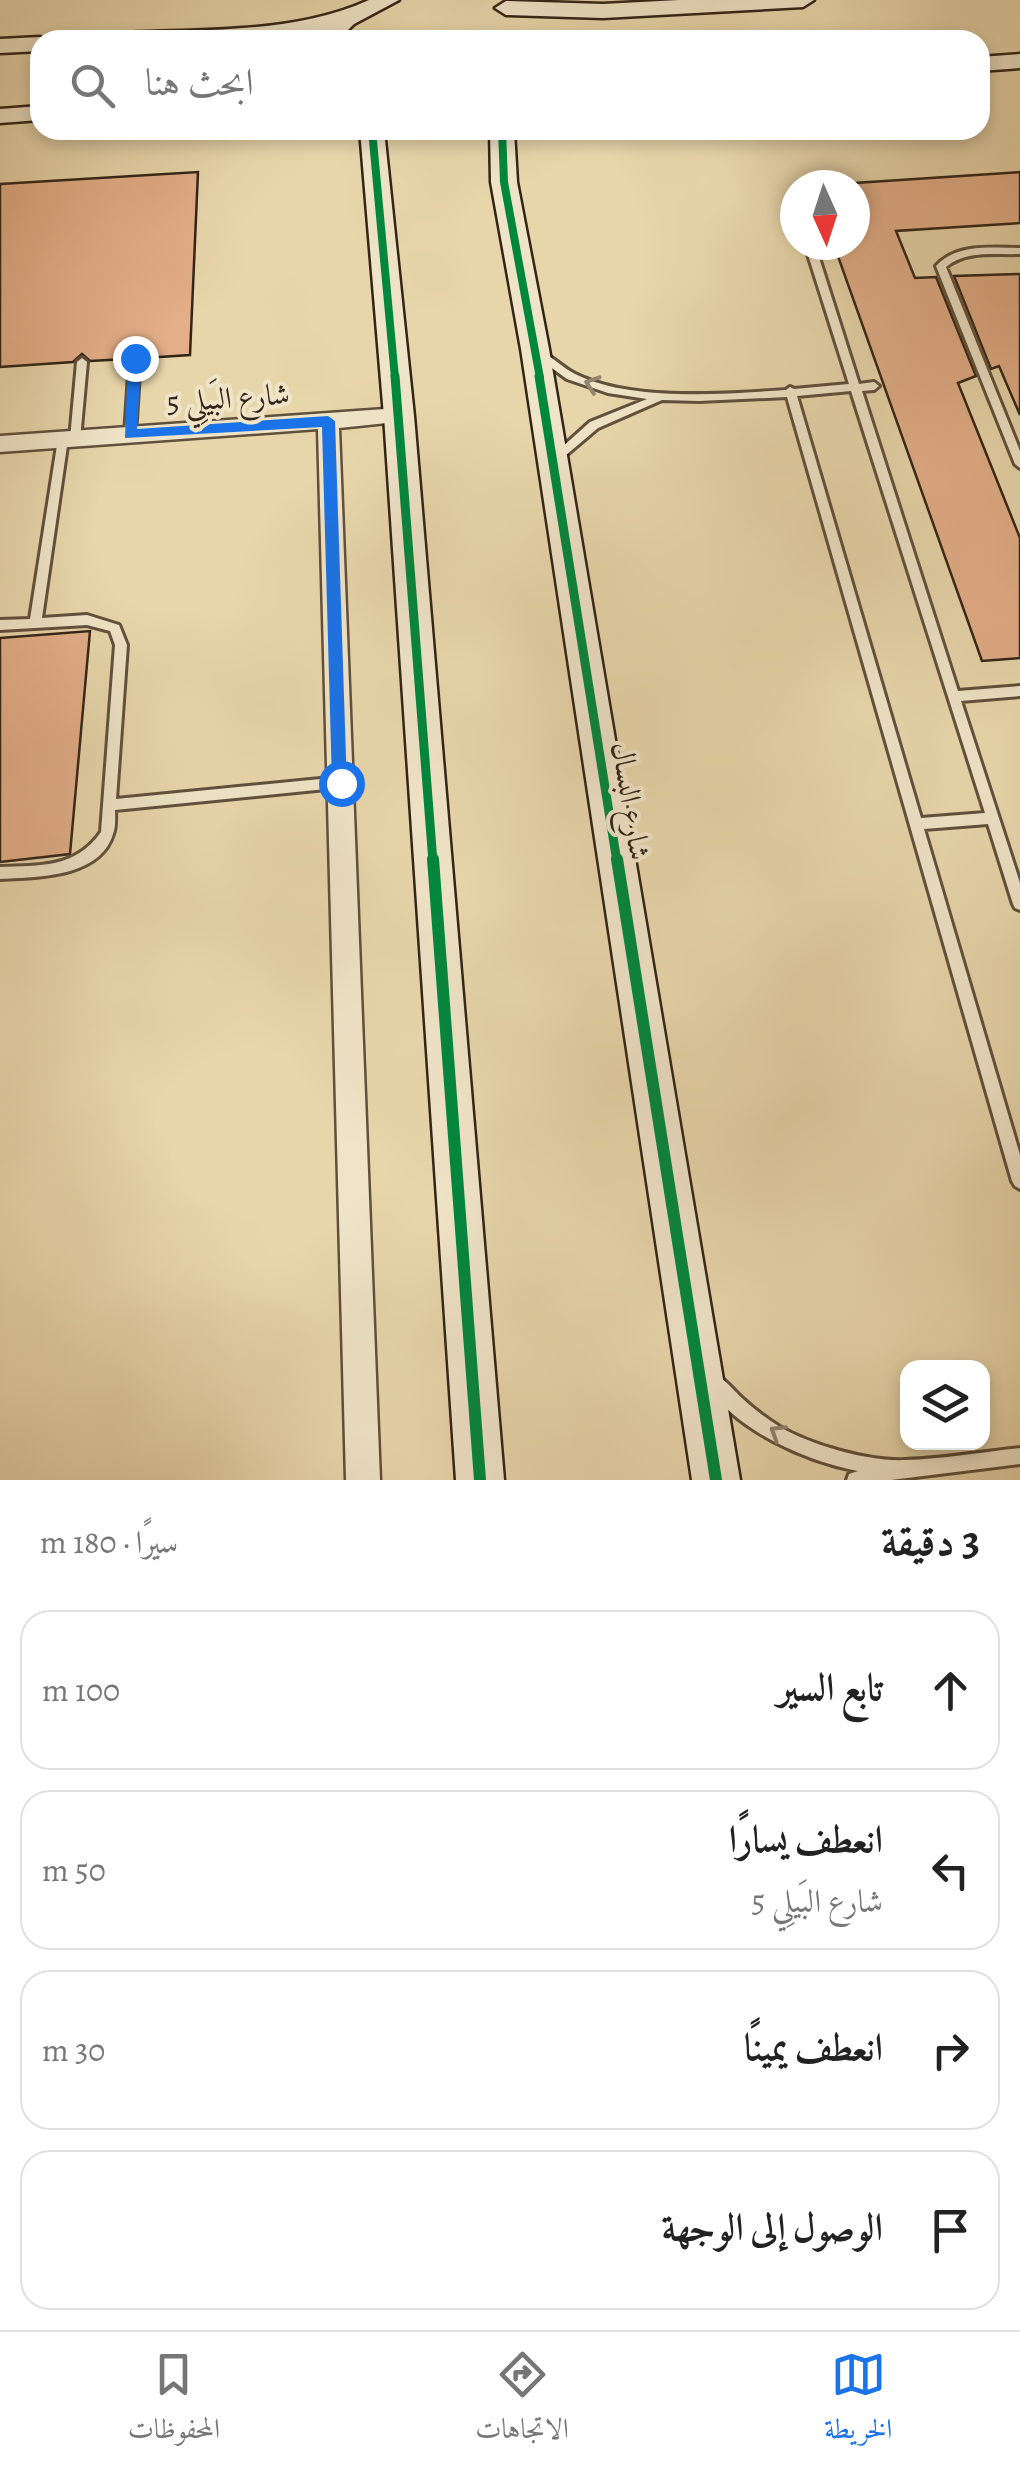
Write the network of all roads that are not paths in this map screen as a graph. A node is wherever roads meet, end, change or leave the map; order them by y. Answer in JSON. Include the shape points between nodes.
{"nodes":[{"id":1,"x":388,"y":0,"type":"edge"},
{"id":2,"x":804,"y":0,"type":"edge"},
{"id":3,"x":495,"y":4,"type":"edge"},
{"id":4,"x":357,"y":9,"type":"edge"},
{"id":5,"x":267,"y":30,"type":"edge"},
{"id":6,"x":337,"y":30,"type":"edge"},
{"id":7,"x":534,"y":30,"type":"edge"},
{"id":8,"x":30,"y":44,"type":"edge"},
{"id":9,"x":0,"y":46,"type":"edge"},
{"id":10,"x":1020,"y":61,"type":"edge"},
{"id":11,"x":990,"y":63,"type":"edge"},
{"id":12,"x":30,"y":114,"type":"edge"},
{"id":13,"x":0,"y":116,"type":"edge"},
{"id":14,"x":373,"y":140,"type":"edge"},
{"id":15,"x":502,"y":140,"type":"edge"},
{"id":16,"x":1020,"y":251,"type":"edge"},
{"id":17,"x":815,"y":260,"type":"edge"},
{"id":18,"x":535,"y":349,"type":"junction"},
{"id":19,"x":135,"y":358,"type":"dead end"},
{"id":20,"x":82,"y":362,"type":"dead end"},
{"id":21,"x":874,"y":386,"type":"dead end"},
{"id":22,"x":856,"y":387,"type":"junction"},
{"id":23,"x":790,"y":391,"type":"junction"},
{"id":24,"x":659,"y":398,"type":"junction"},
{"id":25,"x":400,"y":416,"type":"junction"},
{"id":26,"x":328,"y":421,"type":"junction"},
{"id":27,"x":130,"y":435,"type":"junction"},
{"id":28,"x":69,"y":439,"type":"junction"},
{"id":29,"x":0,"y":444,"type":"edge"},
{"id":30,"x":551,"y":463,"type":"junction"},
{"id":31,"x":1020,"y":464,"type":"edge"},
{"id":32,"x":35,"y":623,"type":"junction"},
{"id":33,"x":0,"y":625,"type":"edge"},
{"id":34,"x":1020,"y":691,"type":"edge"},
{"id":35,"x":954,"y":696,"type":"junction"},
{"id":36,"x":341,"y":783,"type":"junction"},
{"id":37,"x":110,"y":805,"type":"junction"},
{"id":38,"x":993,"y":818,"type":"junction"},
{"id":39,"x":916,"y":824,"type":"junction"},
{"id":40,"x":0,"y":873,"type":"edge"},
{"id":41,"x":1020,"y":904,"type":"edge"},
{"id":42,"x":1020,"y":1181,"type":"edge"},
{"id":43,"x":696,"y":1360,"type":"junction"},
{"id":44,"x":1020,"y":1456,"type":"edge"},
{"id":45,"x":902,"y":1469,"type":"junction"},
{"id":46,"x":364,"y":1480,"type":"edge"},
{"id":47,"x":480,"y":1480,"type":"edge"},
{"id":48,"x":716,"y":1480,"type":"edge"},
{"id":49,"x":855,"y":1480,"type":"edge"}],
"edges":[{"from":1,"to":4,"type":"street"},
{"from":2,"to":3,"type":"street","via":[[603,11]]},
{"from":3,"to":7,"type":"street"},
{"from":4,"to":5,"type":"street"},
{"from":4,"to":6,"type":"street"},
{"from":8,"to":9,"type":"street"},
{"from":10,"to":11,"type":"street"},
{"from":12,"to":13,"type":"street"},
{"from":14,"to":25,"type":"street"},
{"from":15,"to":18,"type":"street","name":"شارع البسال"},
{"from":16,"to":31,"type":"lane","via":[[957,255],[941,266]]},
{"from":17,"to":22,"type":"lane"},
{"from":24,"to":18,"type":"lane","one_way":true,"via":[[586,383]]},
{"from":18,"to":30,"type":"street","name":"شارع البسال"},
{"from":19,"to":27,"type":"lane"},
{"from":20,"to":28,"type":"lane"},
{"from":21,"to":22,"type":"lane"},
{"from":22,"to":23,"type":"lane"},
{"from":22,"to":35,"type":"lane"},
{"from":23,"to":24,"type":"lane"},
{"from":23,"to":39,"type":"lane"},
{"from":24,"to":30,"type":"lane","via":[[594,424]]},
{"from":25,"to":26,"type":"street","name":"شارع البَيلِي 5"},
{"from":25,"to":47,"type":"street"},
{"from":26,"to":27,"type":"street","name":"شارع البَيلِي 5"},
{"from":26,"to":36,"type":"street"},
{"from":27,"to":28,"type":"street","name":"شارع البَيلِي 5"},
{"from":28,"to":29,"type":"street","name":"شارع البَيلِي 5"},
{"from":28,"to":32,"type":"lane"},
{"from":30,"to":43,"type":"street","name":"شارع البسال"},
{"from":32,"to":33,"type":"lane"},
{"from":32,"to":37,"type":"lane","via":[[98,620],[120,636]]},
{"from":34,"to":35,"type":"lane"},
{"from":35,"to":38,"type":"lane"},
{"from":36,"to":37,"type":"lane"},
{"from":36,"to":46,"type":"street"},
{"from":37,"to":40,"type":"lane","via":[[106,834],[89,858],[60,869]]},
{"from":38,"to":39,"type":"lane"},
{"from":38,"to":41,"type":"lane"},
{"from":39,"to":42,"type":"lane"},
{"from":45,"to":43,"type":"lane","one_way":true,"via":[[842,1462],[776,1434]]},
{"from":43,"to":48,"type":"street","name":"شارع البسال"},
{"from":44,"to":45,"type":"lane"},
{"from":45,"to":49,"type":"lane"}]}
